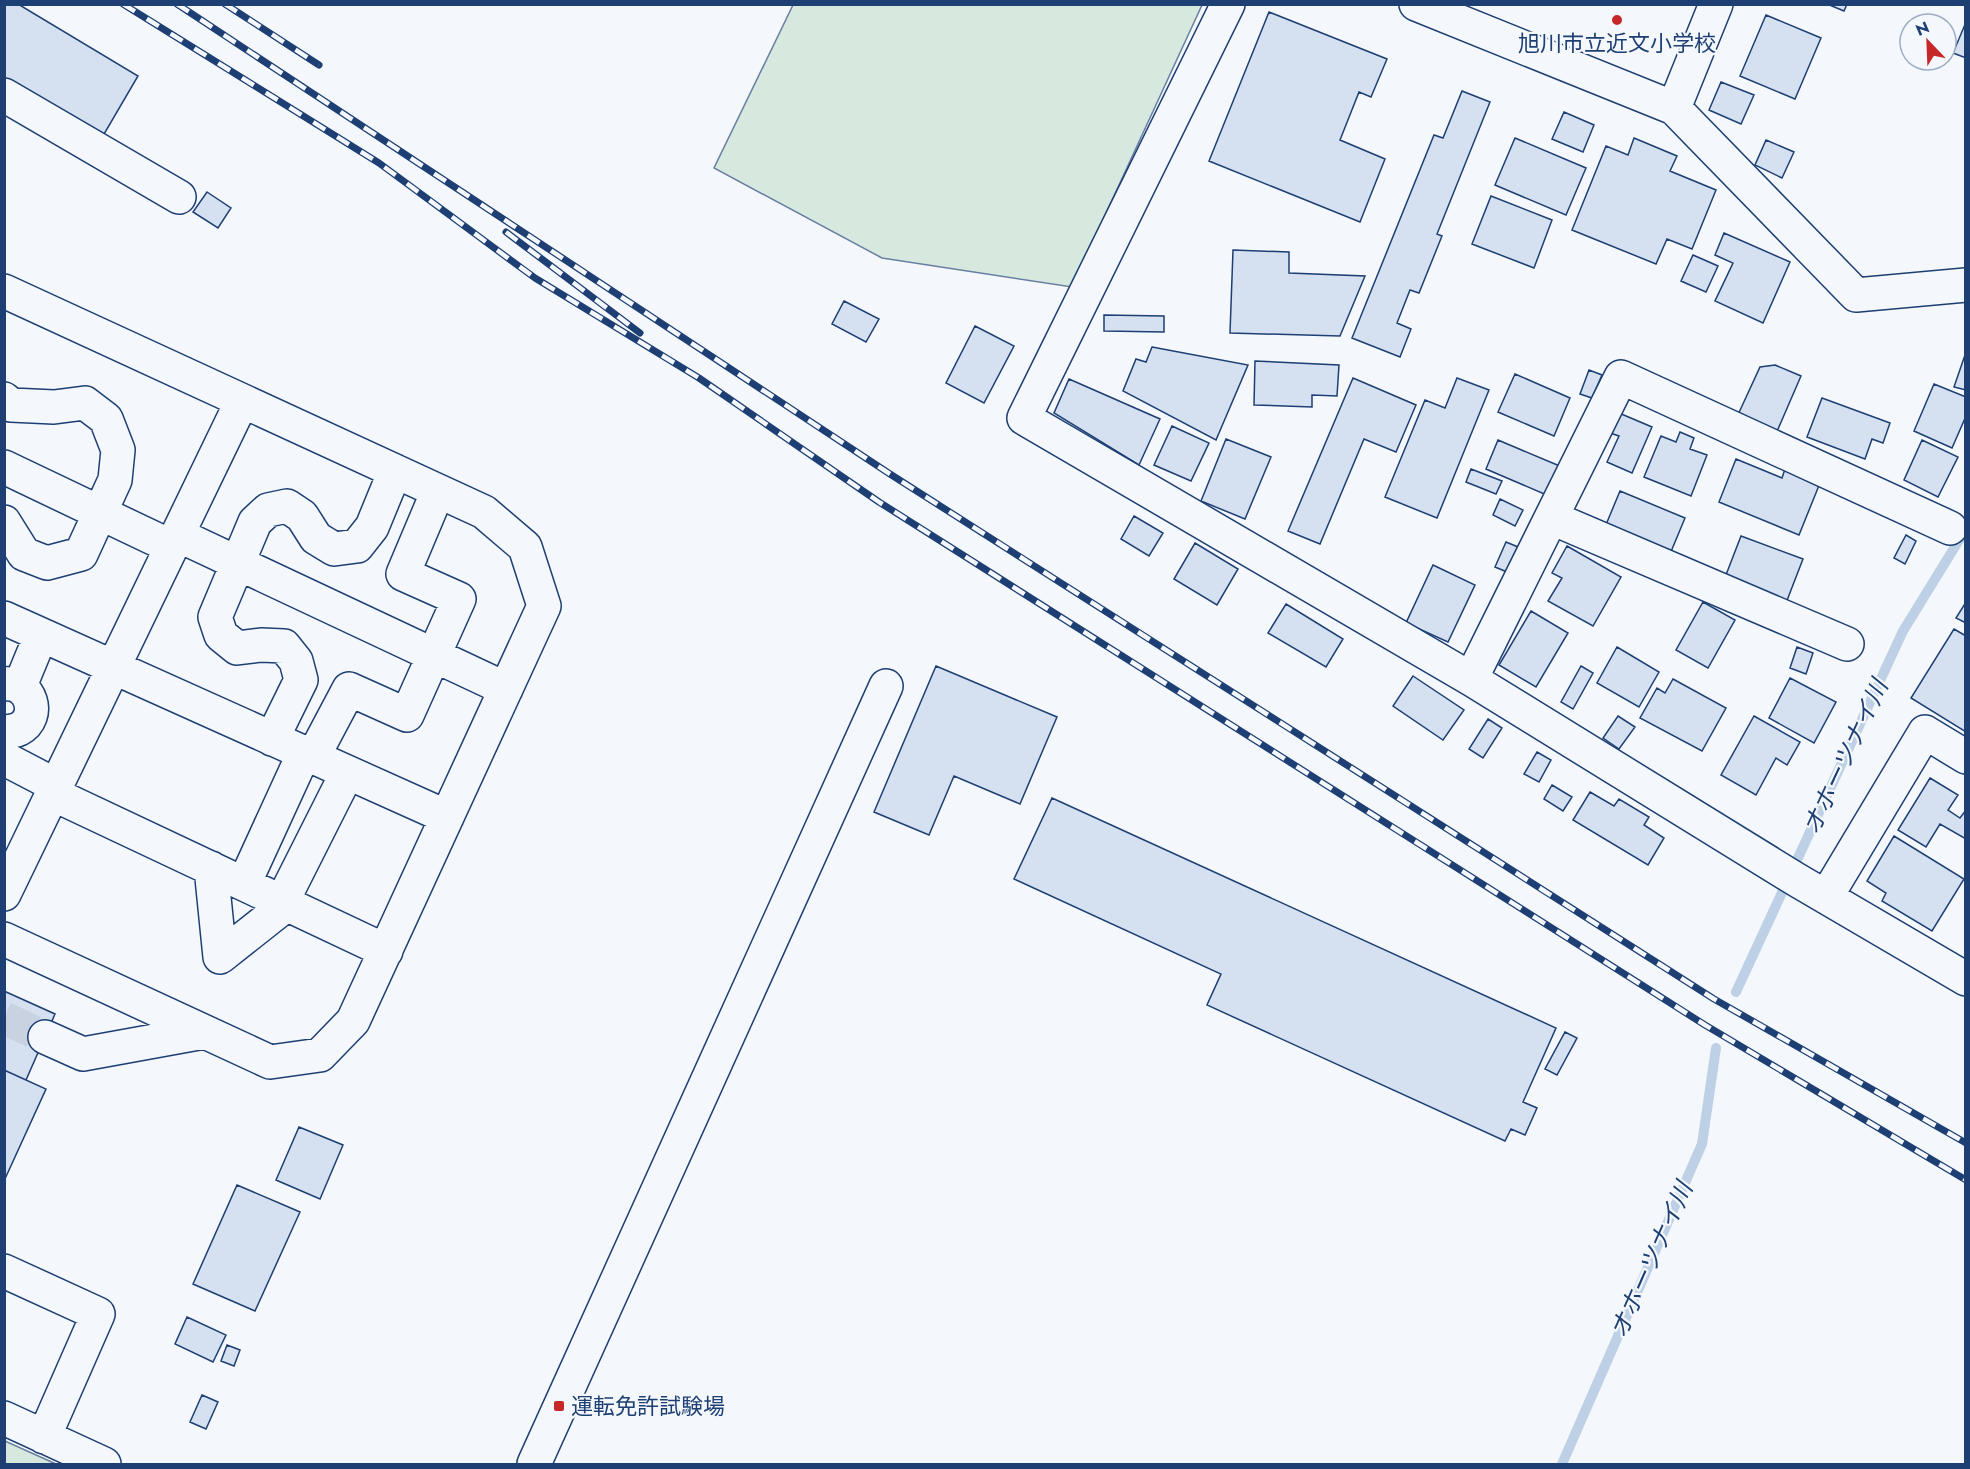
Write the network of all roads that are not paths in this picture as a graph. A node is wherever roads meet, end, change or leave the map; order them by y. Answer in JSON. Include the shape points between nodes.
{"nodes":[{"id":1,"x":1228,"y":4,"type":"edge"},
{"id":2,"x":1416,"y":4,"type":"edge"},
{"id":3,"x":1716,"y":4,"type":"edge"},
{"id":4,"x":4,"y":95,"type":"edge"},
{"id":5,"x":1674,"y":108,"type":"junction"},
{"id":6,"x":179,"y":197,"type":"dead end"},
{"id":7,"x":1965,"y":285,"type":"edge"},
{"id":8,"x":6,"y":297,"type":"edge"},
{"id":9,"x":4,"y":399,"type":"edge"},
{"id":10,"x":242,"y":400,"type":"junction"},
{"id":11,"x":4,"y":467,"type":"edge"},
{"id":12,"x":395,"y":471,"type":"junction"},
{"id":13,"x":438,"y":491,"type":"junction"},
{"id":14,"x":100,"y":512,"type":"junction"},
{"id":15,"x":1552,"y":518,"type":"junction"},
{"id":16,"x":4,"y":522,"type":"edge"},
{"id":17,"x":1950,"y":528,"type":"dead end"},
{"id":18,"x":175,"y":541,"type":"junction"},
{"id":19,"x":238,"y":563,"type":"junction"},
{"id":20,"x":4,"y":618,"type":"edge"},
{"id":21,"x":41,"y":635,"type":"junction"},
{"id":22,"x":1847,"y":644,"type":"dead end"},
{"id":23,"x":434,"y":656,"type":"junction"},
{"id":24,"x":114,"y":667,"type":"junction"},
{"id":25,"x":1471,"y":679,"type":"junction"},
{"id":26,"x":12,"y":685,"type":"edge"},
{"id":27,"x":886,"y":686,"type":"dead end"},
{"id":28,"x":506,"y":689,"type":"junction"},
{"id":29,"x":272,"y":739,"type":"junction"},
{"id":30,"x":6,"y":748,"type":"edge"},
{"id":31,"x":309,"y":755,"type":"junction"},
{"id":32,"x":1965,"y":757,"type":"edge"},
{"id":33,"x":347,"y":773,"type":"junction"},
{"id":34,"x":55,"y":790,"type":"junction"},
{"id":35,"x":447,"y":817,"type":"junction"},
{"id":36,"x":17,"y":836,"type":"edge"},
{"id":37,"x":211,"y":868,"type":"junction"},
{"id":38,"x":244,"y":884,"type":"junction"},
{"id":39,"x":4,"y":894,"type":"edge"},
{"id":40,"x":1826,"y":897,"type":"junction"},
{"id":41,"x":285,"y":903,"type":"junction"},
{"id":42,"x":4,"y":939,"type":"edge"},
{"id":43,"x":386,"y":951,"type":"junction"},
{"id":44,"x":1965,"y":979,"type":"edge"},
{"id":45,"x":204,"y":1032,"type":"junction"},
{"id":46,"x":45,"y":1037,"type":"tunnel mouth"},
{"id":47,"x":4,"y":1271,"type":"edge"},
{"id":48,"x":4,"y":1418,"type":"edge"},
{"id":49,"x":44,"y":1437,"type":"junction"},
{"id":50,"x":104,"y":1464,"type":"edge"},
{"id":51,"x":534,"y":1464,"type":"edge"}],
"edges":[{"from":1,"to":25,"type":"street","via":[[1024,418]]},
{"from":2,"to":5,"type":"street"},
{"from":3,"to":5,"type":"street"},
{"from":4,"to":6,"type":"street"},
{"from":5,"to":7,"type":"street","via":[[1856,295]]},
{"from":8,"to":10,"type":"street"},
{"from":9,"to":14,"type":"street","via":[[11,405],[54,407],[84,403],[106,419],[118,450],[115,480]]},
{"from":10,"to":12,"type":"street"},
{"from":10,"to":18,"type":"street"},
{"from":11,"to":14,"type":"street"},
{"from":12,"to":13,"type":"street"},
{"from":12,"to":19,"type":"street","via":[[372,527],[357,546],[334,549],[316,538],[302,516],[287,506],[268,510],[255,522]]},
{"from":13,"to":23,"type":"street","via":[[403,574],[459,599]]},
{"from":13,"to":28,"type":"street","via":[[484,512],[525,547],[544,606]]},
{"from":14,"to":16,"type":"street","via":[[81,554],[47,563],[24,554]]},
{"from":14,"to":18,"type":"street"},
{"from":15,"to":17,"type":"street","via":[[1621,377]]},
{"from":15,"to":22,"type":"street"},
{"from":15,"to":25,"type":"street"},
{"from":18,"to":19,"type":"street"},
{"from":18,"to":24,"type":"street"},
{"from":19,"to":23,"type":"street"},
{"from":19,"to":29,"type":"street","via":[[214,617],[221,635],[237,648],[284,646],[296,661],[301,680]]},
{"from":20,"to":21,"type":"street"},
{"from":21,"to":24,"type":"street"},
{"from":21,"to":26,"type":"street"},
{"from":23,"to":28,"type":"street"},
{"from":23,"to":31,"type":"street","via":[[407,715],[349,689]]},
{"from":24,"to":29,"type":"street"},
{"from":24,"to":34,"type":"street"},
{"from":25,"to":40,"type":"street"},
{"from":26,"to":30,"type":"street","via":[[27,693],[32,702],[31,716]]},
{"from":27,"to":51,"type":"street"},
{"from":28,"to":35,"type":"street"},
{"from":29,"to":31,"type":"street"},
{"from":30,"to":34,"type":"street"},
{"from":31,"to":33,"type":"street"},
{"from":31,"to":38,"type":"street"},
{"from":32,"to":40,"type":"street","via":[[1925,732]]},
{"from":33,"to":35,"type":"street"},
{"from":33,"to":41,"type":"street"},
{"from":34,"to":36,"type":"street"},
{"from":34,"to":37,"type":"street"},
{"from":35,"to":43,"type":"street"},
{"from":36,"to":39,"type":"street"},
{"from":37,"to":38,"type":"street"},
{"from":37,"to":41,"type":"street","via":[[220,957]]},
{"from":38,"to":41,"type":"street"},
{"from":40,"to":44,"type":"street"},
{"from":41,"to":43,"type":"street"},
{"from":42,"to":45,"type":"street"},
{"from":43,"to":45,"type":"street","via":[[353,1021],[320,1055],[270,1062]]},
{"from":45,"to":46,"type":"street","via":[[83,1054]]},
{"from":47,"to":49,"type":"street","via":[[98,1314]]},
{"from":48,"to":49,"type":"street"},
{"from":49,"to":50,"type":"street"}]}
